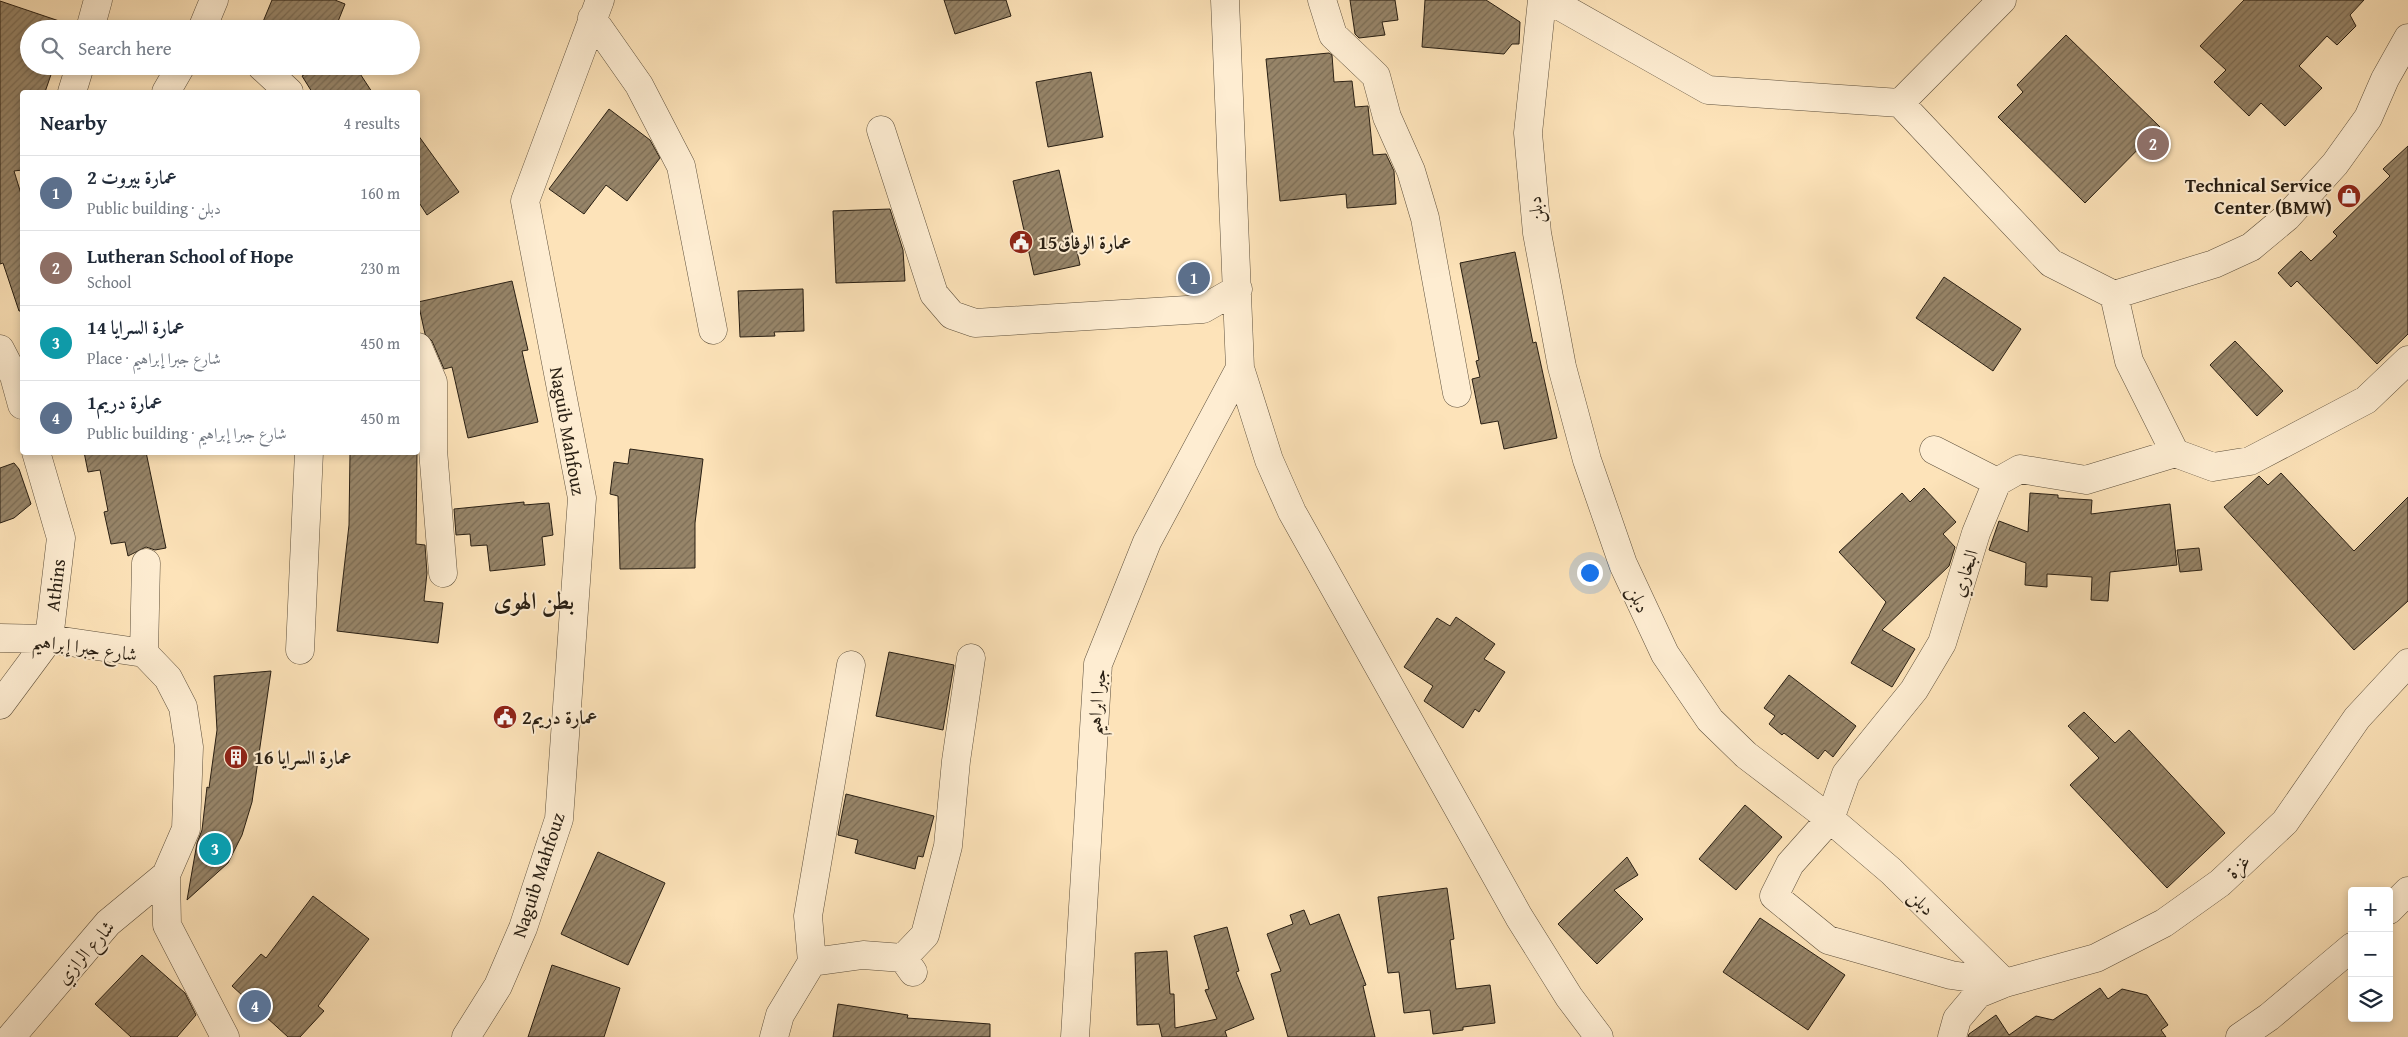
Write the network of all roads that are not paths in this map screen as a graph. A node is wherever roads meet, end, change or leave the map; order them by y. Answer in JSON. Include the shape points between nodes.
{"nodes":[{"id":1,"x":98,"y":0,"type":"edge"},
{"id":2,"x":1225,"y":0,"type":"edge"},
{"id":3,"x":1322,"y":0,"type":"edge"},
{"id":4,"x":1542,"y":0,"type":"edge"},
{"id":5,"x":1549,"y":0,"type":"edge"},
{"id":6,"x":2002,"y":0,"type":"edge"},
{"id":7,"x":596,"y":9,"type":"edge"},
{"id":8,"x":92,"y":20,"type":"edge"},
{"id":9,"x":2408,"y":38,"type":"edge"},
{"id":10,"x":77,"y":75,"type":"edge"},
{"id":11,"x":176,"y":75,"type":"edge"},
{"id":12,"x":271,"y":75,"type":"edge"},
{"id":13,"x":73,"y":90,"type":"edge"},
{"id":14,"x":167,"y":90,"type":"edge"},
{"id":15,"x":287,"y":90,"type":"edge"},
{"id":16,"x":1900,"y":104,"type":"junction"},
{"id":17,"x":880,"y":130,"type":"dead end"},
{"id":18,"x":1238,"y":289,"type":"junction"},
{"id":19,"x":2114,"y":295,"type":"junction"},
{"id":20,"x":713,"y":330,"type":"dead end"},
{"id":21,"x":0,"y":349,"type":"edge"},
{"id":22,"x":420,"y":352,"type":"edge"},
{"id":23,"x":2408,"y":360,"type":"edge"},
{"id":24,"x":1240,"y":368,"type":"junction"},
{"id":25,"x":18,"y":374,"type":"edge"},
{"id":26,"x":20,"y":389,"type":"edge"},
{"id":27,"x":1457,"y":393,"type":"dead end"},
{"id":28,"x":1934,"y":450,"type":"dead end"},
{"id":29,"x":2175,"y":453,"type":"junction"},
{"id":30,"x":37,"y":455,"type":"edge"},
{"id":31,"x":308,"y":455,"type":"edge"},
{"id":32,"x":1997,"y":482,"type":"junction"},
{"id":33,"x":146,"y":563,"type":"dead end"},
{"id":34,"x":442,"y":573,"type":"dead end"},
{"id":35,"x":0,"y":638,"type":"edge"},
{"id":36,"x":49,"y":638,"type":"junction"},
{"id":37,"x":300,"y":650,"type":"dead end"},
{"id":38,"x":144,"y":653,"type":"junction"},
{"id":39,"x":971,"y":658,"type":"dead end"},
{"id":40,"x":2408,"y":663,"type":"edge"},
{"id":41,"x":852,"y":665,"type":"dead end"},
{"id":42,"x":0,"y":705,"type":"edge"},
{"id":43,"x":1830,"y":819,"type":"junction"},
{"id":44,"x":166,"y":875,"type":"junction"},
{"id":45,"x":2408,"y":891,"type":"edge"},
{"id":46,"x":2393,"y":906,"type":"edge"},
{"id":47,"x":2348,"y":950,"type":"edge"},
{"id":48,"x":812,"y":962,"type":"junction"},
{"id":49,"x":2005,"y":983,"type":"junction"},
{"id":50,"x":12,"y":1037,"type":"edge"},
{"id":51,"x":225,"y":1037,"type":"edge"},
{"id":52,"x":466,"y":1037,"type":"edge"},
{"id":53,"x":774,"y":1037,"type":"edge"},
{"id":54,"x":1075,"y":1037,"type":"edge"},
{"id":55,"x":1600,"y":1037,"type":"edge"},
{"id":56,"x":1952,"y":1037,"type":"edge"},
{"id":57,"x":2240,"y":1037,"type":"edge"}],
"edges":[{"from":1,"to":8,"type":"street"},
{"from":2,"to":18,"type":"street"},
{"from":3,"to":27,"type":"street","via":[[1333,35],[1376,76],[1387,117],[1411,171],[1425,218]]},
{"from":4,"to":43,"type":"street","name":"دبلن","via":[[1528,133],[1538,234],[1562,367],[1587,460],[1623,564],[1665,654],[1710,720],[1746,755]]},
{"from":5,"to":16,"type":"street","via":[[1708,90]]},
{"from":6,"to":16,"type":"street"},
{"from":7,"to":20,"type":"street","via":[[681,166]]},
{"from":7,"to":52,"type":"street","name":"Naguib Mahfouz","via":[[525,201],[582,498],[560,819],[523,928],[502,978]]},
{"from":9,"to":19,"type":"street","via":[[2368,118],[2335,164],[2287,218],[2251,247],[2214,264]]},
{"from":10,"to":13,"type":"street"},
{"from":11,"to":14,"type":"street"},
{"from":12,"to":15,"type":"street"},
{"from":16,"to":19,"type":"street","via":[[2051,263]]},
{"from":17,"to":18,"type":"street","via":[[934,294],[952,315],[975,323],[1203,310]]},
{"from":18,"to":24,"type":"street"},
{"from":19,"to":29,"type":"street","via":[[2129,361]]},
{"from":21,"to":25,"type":"street"},
{"from":22,"to":34,"type":"street","via":[[433,382],[433,450]]},
{"from":23,"to":29,"type":"street","via":[[2366,400],[2250,461],[2213,467]]},
{"from":24,"to":54,"type":"street","name":"جبرا ابراهيم","via":[[1147,542],[1098,664]]},
{"from":24,"to":55,"type":"street","via":[[1268,460],[1292,512],[1519,917]]},
{"from":25,"to":26,"type":"street"},
{"from":28,"to":32,"type":"street"},
{"from":29,"to":32,"type":"street","via":[[2086,480],[2020,469]]},
{"from":30,"to":36,"type":"street","name":"Athins","via":[[61,538]]},
{"from":31,"to":37,"type":"street","via":[[291,609]]},
{"from":32,"to":43,"type":"street","name":"البخاري","via":[[1976,533],[1942,643],[1914,690],[1846,774]]},
{"from":33,"to":38,"type":"street"},
{"from":35,"to":36,"type":"street","name":"شارع جبرا إبراهيم"},
{"from":36,"to":38,"type":"street","name":"شارع جبرا إبراهيم"},
{"from":36,"to":42,"type":"street","name":"Athins"},
{"from":38,"to":44,"type":"street","name":"شارع جبرا إبراهيم","via":[[168,678],[183,707],[189,747],[186,829]]},
{"from":39,"to":48,"type":"street","via":[[948,846],[925,935],[908,965],[862,955]]},
{"from":40,"to":49,"type":"street","name":"غزة","via":[[2357,718],[2285,822],[2220,883],[2164,923],[2096,958]]},
{"from":41,"to":48,"type":"street","via":[[808,916]]},
{"from":43,"to":49,"type":"street","name":"دبلن","via":[[1891,871]]},
{"from":43,"to":49,"type":"street","via":[[1790,864],[1774,896],[1828,940],[1952,975]]},
{"from":44,"to":50,"type":"street","name":"شارع الرازي","via":[[108,923]]},
{"from":44,"to":51,"type":"street","name":"شارع جبرا إبراهيم","via":[[167,925]]},
{"from":45,"to":46,"type":"street"},
{"from":47,"to":57,"type":"street","via":[[2269,1017]]},
{"from":48,"to":53,"type":"street","via":[[780,1015]]},
{"from":49,"to":56,"type":"street","via":[[1978,994],[1957,1019]]}]}
